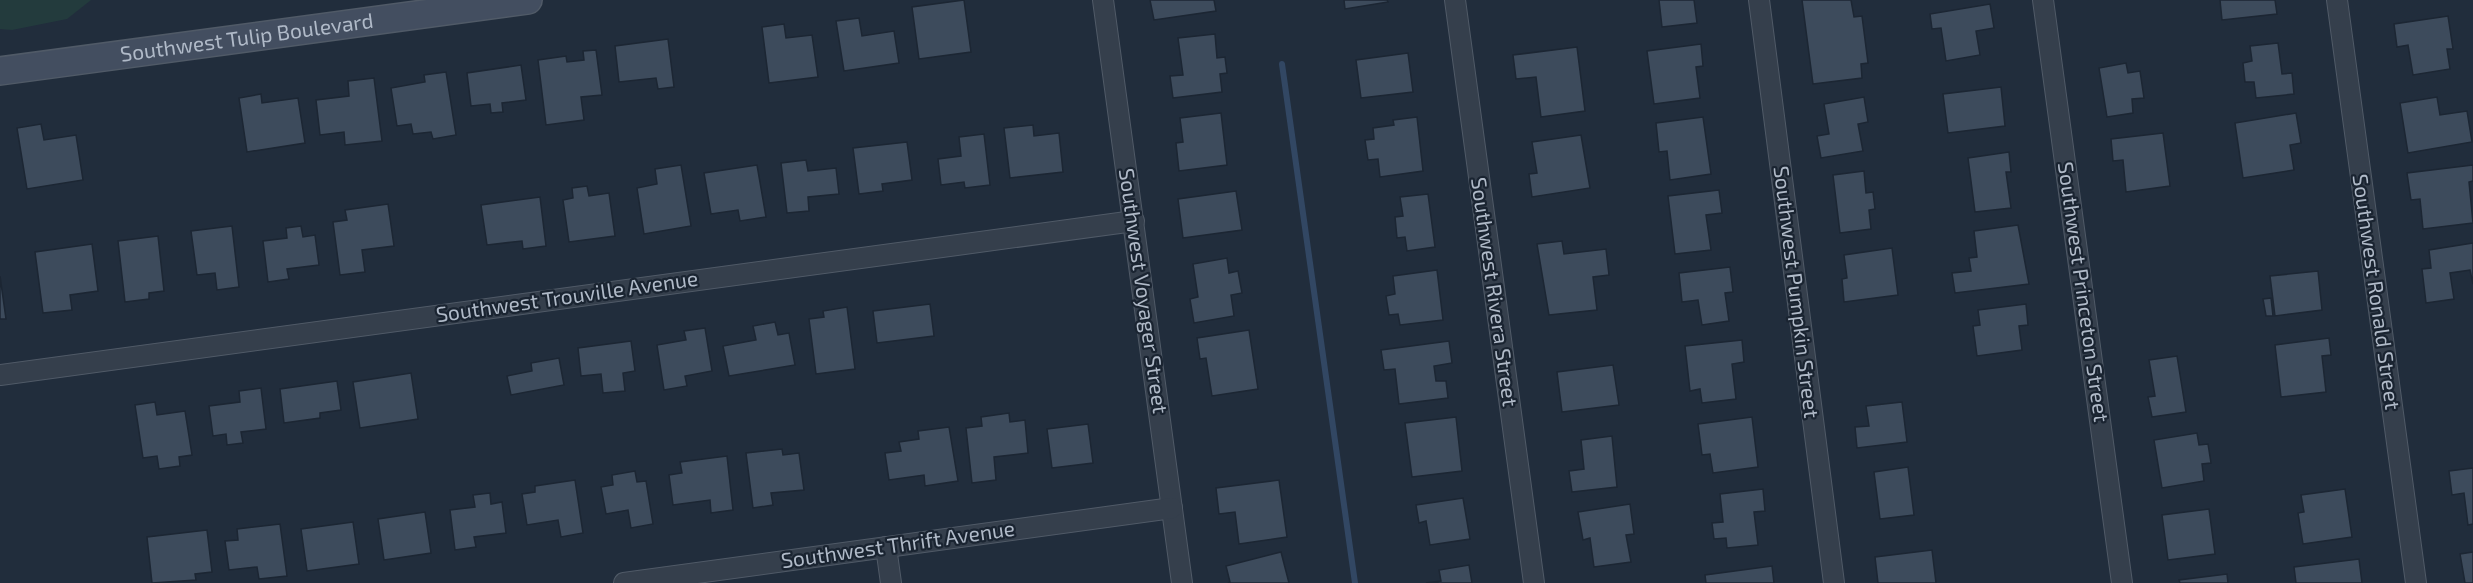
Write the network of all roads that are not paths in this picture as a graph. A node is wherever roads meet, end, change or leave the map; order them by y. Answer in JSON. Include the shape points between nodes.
{"nodes":[{"id":1,"x":528,"y":0,"type":"edge"},
{"id":2,"x":1103,"y":0,"type":"edge"},
{"id":3,"x":1455,"y":0,"type":"edge"},
{"id":4,"x":1759,"y":0,"type":"edge"},
{"id":5,"x":2043,"y":0,"type":"edge"},
{"id":6,"x":2337,"y":0,"type":"edge"},
{"id":7,"x":0,"y":70,"type":"edge"},
{"id":8,"x":1134,"y":221,"type":"junction"},
{"id":9,"x":0,"y":375,"type":"edge"},
{"id":10,"x":1172,"y":508,"type":"junction"},
{"id":11,"x":886,"y":547,"type":"junction"},
{"id":12,"x":624,"y":583,"type":"edge"},
{"id":13,"x":891,"y":583,"type":"edge"},
{"id":14,"x":1182,"y":583,"type":"edge"},
{"id":15,"x":1534,"y":583,"type":"edge"},
{"id":16,"x":1834,"y":583,"type":"edge"},
{"id":17,"x":2122,"y":583,"type":"edge"},
{"id":18,"x":2416,"y":583,"type":"edge"}],
"edges":[{"from":1,"to":7,"type":"street","name":"Southwest Tulip Boulevard"},
{"from":2,"to":8,"type":"street","name":"Southwest Voyager Street"},
{"from":3,"to":15,"type":"street","name":"Southwest Rivera Street"},
{"from":4,"to":16,"type":"street","name":"Southwest Pumpkin Street"},
{"from":5,"to":17,"type":"street","name":"Southwest Princeton Street"},
{"from":6,"to":18,"type":"street","name":"Southwest Ronald Street"},
{"from":8,"to":9,"type":"street","name":"Southwest Trouville Avenue"},
{"from":8,"to":10,"type":"street","name":"Southwest Voyager Street"},
{"from":10,"to":11,"type":"street","name":"Southwest Thrift Avenue"},
{"from":10,"to":14,"type":"street","name":"Southwest Voyager Street"},
{"from":11,"to":12,"type":"street","name":"Southwest Thrift Avenue"},
{"from":11,"to":13,"type":"street"}]}
